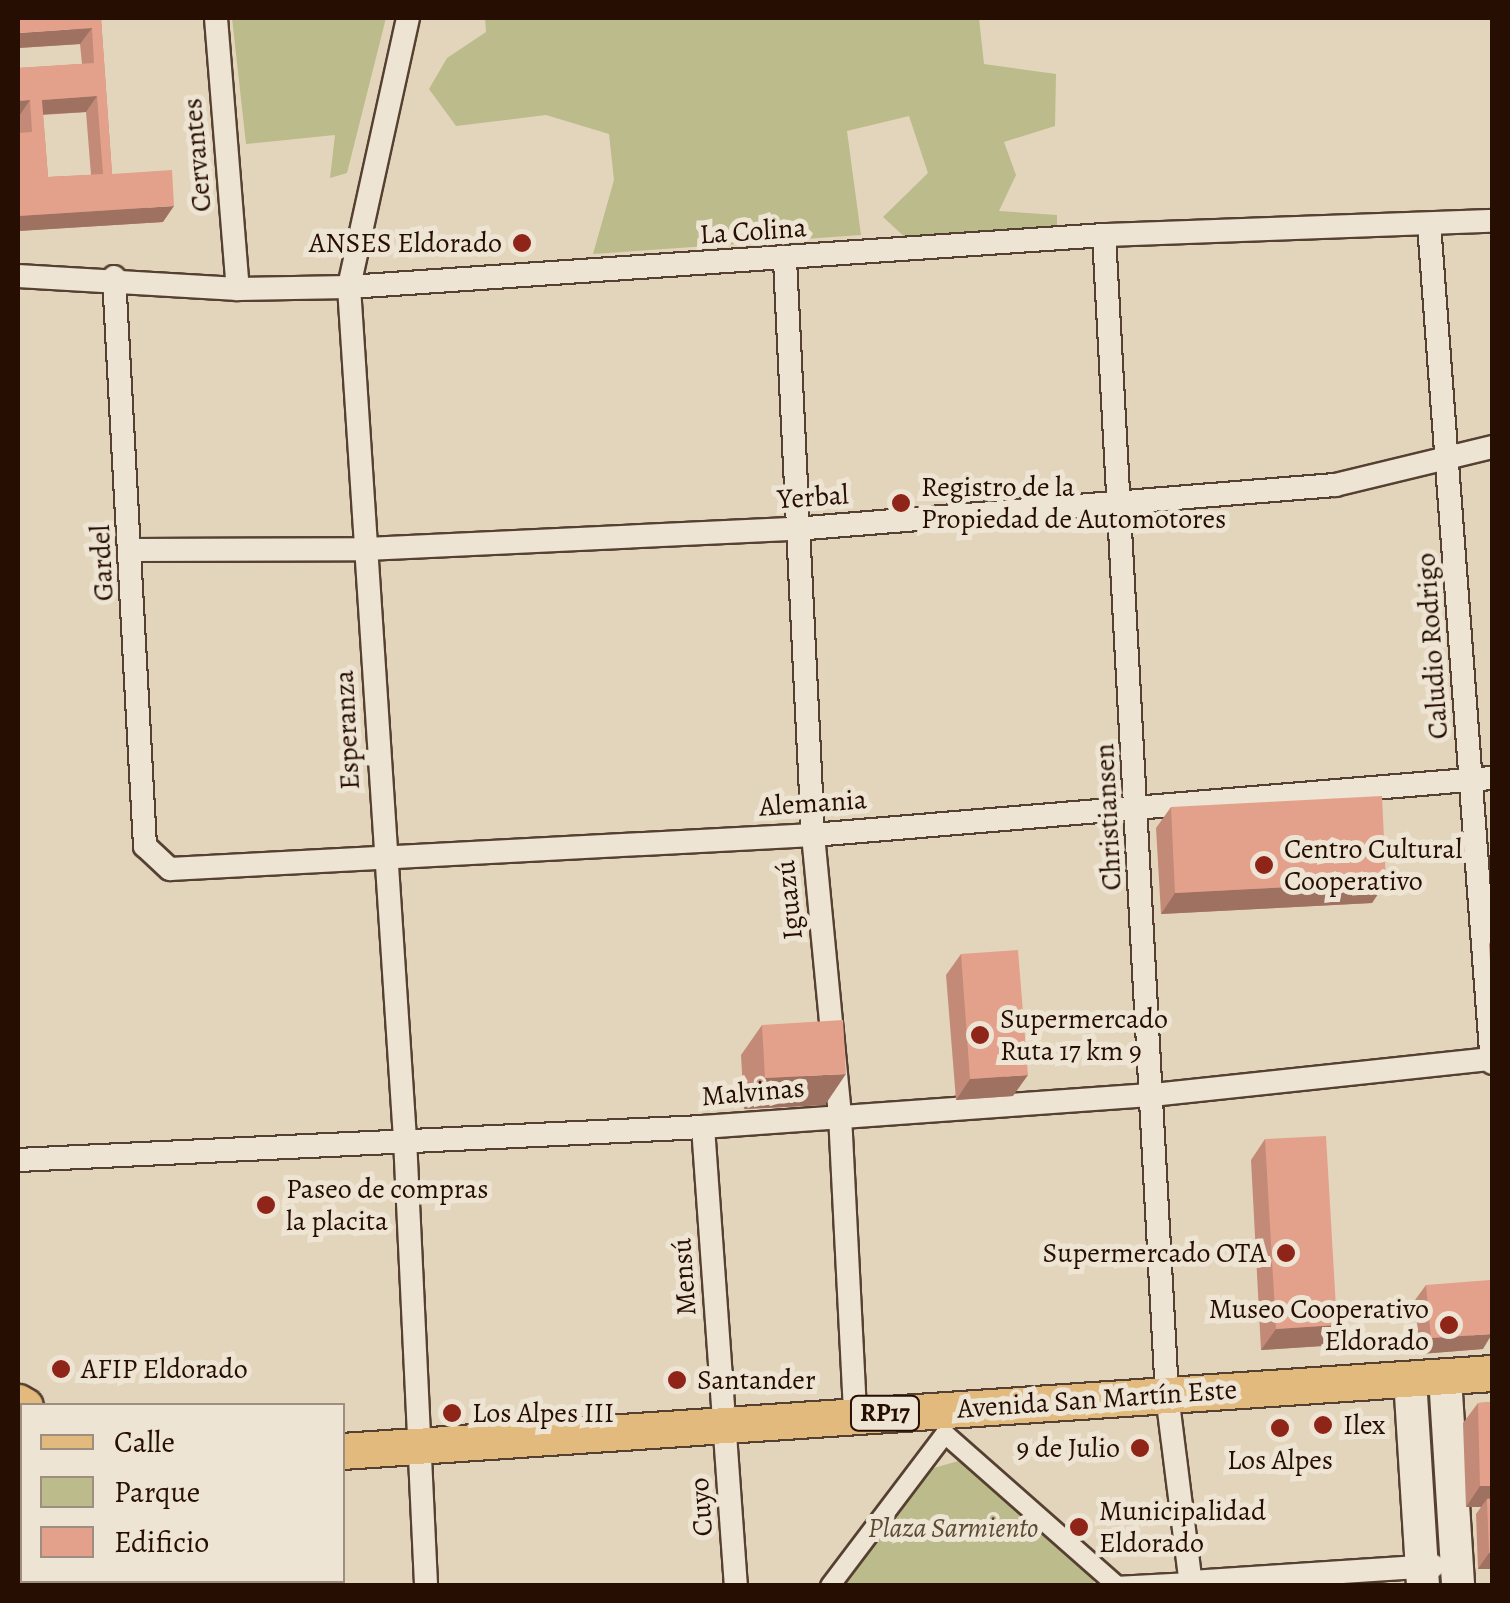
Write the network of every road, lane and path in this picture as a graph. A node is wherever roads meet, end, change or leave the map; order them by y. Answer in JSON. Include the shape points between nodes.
{"nodes":[{"id":1,"x":216,"y":18,"type":"edge"},
{"id":2,"x":408,"y":18,"type":"edge"},
{"id":3,"x":1492,"y":221,"type":"edge"},
{"id":4,"x":1429,"y":224,"type":"junction"},
{"id":5,"x":1104,"y":235,"type":"junction"},
{"id":6,"x":785,"y":260,"type":"junction"},
{"id":7,"x":18,"y":276,"type":"edge"},
{"id":8,"x":114,"y":278,"type":"junction"},
{"id":9,"x":348,"y":287,"type":"junction"},
{"id":10,"x":238,"y":288,"type":"junction"},
{"id":11,"x":1492,"y":446,"type":"edge"},
{"id":12,"x":1449,"y":457,"type":"junction"},
{"id":13,"x":1116,"y":502,"type":"junction"},
{"id":14,"x":794,"y":529,"type":"junction"},
{"id":15,"x":366,"y":549,"type":"junction"},
{"id":16,"x":132,"y":550,"type":"junction"},
{"id":17,"x":1482,"y":779,"type":"edge"},
{"id":18,"x":1139,"y":803,"type":"junction"},
{"id":19,"x":813,"y":835,"type":"junction"},
{"id":20,"x":145,"y":846,"type":"joint"},
{"id":21,"x":384,"y":856,"type":"junction"},
{"id":22,"x":1492,"y":1060,"type":"edge"},
{"id":23,"x":1153,"y":1095,"type":"junction"},
{"id":24,"x":840,"y":1115,"type":"junction"},
{"id":25,"x":703,"y":1126,"type":"junction"},
{"id":26,"x":405,"y":1140,"type":"junction"},
{"id":27,"x":18,"y":1160,"type":"edge"},
{"id":28,"x":1492,"y":1374,"type":"edge"},
{"id":29,"x":1445,"y":1377,"type":"junction"},
{"id":30,"x":1410,"y":1380,"type":"junction"},
{"id":31,"x":1167,"y":1395,"type":"junction"},
{"id":32,"x":855,"y":1414,"type":"junction"},
{"id":33,"x":944,"y":1422,"type":"junction"},
{"id":34,"x":725,"y":1424,"type":"junction"},
{"id":35,"x":420,"y":1444,"type":"junction"},
{"id":36,"x":345,"y":1450,"type":"edge"},
{"id":37,"x":1457,"y":1575,"type":"edge"},
{"id":38,"x":1423,"y":1576,"type":"edge"},
{"id":39,"x":1191,"y":1584,"type":"edge"},
{"id":40,"x":1115,"y":1585,"type":"edge"},
{"id":41,"x":426,"y":1586,"type":"edge"},
{"id":42,"x":736,"y":1586,"type":"edge"},
{"id":43,"x":830,"y":1586,"type":"edge"}],
"edges":[{"from":1,"to":10,"type":"street","name":"Cervantes"},
{"from":2,"to":9,"type":"street","name":"Esperanza"},
{"from":3,"to":4,"type":"street","name":"La Colina"},
{"from":4,"to":5,"type":"street","name":"La Colina"},
{"from":4,"to":12,"type":"street","name":"Caludio Rodrigo"},
{"from":5,"to":6,"type":"street","name":"La Colina"},
{"from":5,"to":13,"type":"street","name":"Christiansen"},
{"from":6,"to":9,"type":"street","name":"La Colina"},
{"from":6,"to":14,"type":"street","name":"Iguazú"},
{"from":7,"to":8,"type":"street","name":"La Colina"},
{"from":8,"to":10,"type":"street","name":"La Colina"},
{"from":8,"to":16,"type":"street","name":"Gardel"},
{"from":9,"to":10,"type":"street","name":"La Colina"},
{"from":9,"to":15,"type":"street","name":"Esperanza"},
{"from":11,"to":12,"type":"street","name":"Yerbal"},
{"from":12,"to":13,"type":"street","name":"Yerbal","via":[[1334,485]]},
{"from":12,"to":17,"type":"street","name":"Caludio Rodrigo"},
{"from":13,"to":14,"type":"street","name":"Yerbal"},
{"from":13,"to":18,"type":"street","name":"Christiansen"},
{"from":14,"to":15,"type":"street","name":"Yerbal"},
{"from":14,"to":19,"type":"street","name":"Iguazú"},
{"from":15,"to":16,"type":"street","name":"Yerbal"},
{"from":15,"to":21,"type":"street","name":"Esperanza"},
{"from":16,"to":20,"type":"street","name":"Gardel"},
{"from":17,"to":18,"type":"street","name":"Alemania"},
{"from":17,"to":22,"type":"street","name":"Caludio Rodrigo"},
{"from":18,"to":19,"type":"street","name":"Alemania"},
{"from":18,"to":23,"type":"street","name":"Christiansen"},
{"from":19,"to":21,"type":"street","name":"Alemania"},
{"from":19,"to":24,"type":"street","name":"Iguazú"},
{"from":20,"to":21,"type":"street","name":"Alemania","via":[[170,868]]},
{"from":21,"to":26,"type":"street","name":"Esperanza"},
{"from":22,"to":23,"type":"street","name":"Malvinas"},
{"from":23,"to":24,"type":"street","name":"Malvinas"},
{"from":23,"to":31,"type":"street","name":"Christiansen"},
{"from":24,"to":25,"type":"street","name":"Malvinas"},
{"from":24,"to":32,"type":"street","name":"Iguazú"},
{"from":25,"to":26,"type":"street","name":"Malvinas"},
{"from":25,"to":34,"type":"street","name":"Mensú"},
{"from":26,"to":27,"type":"street","name":"Malvinas"},
{"from":26,"to":35,"type":"street","name":"Esperanza"},
{"from":28,"to":29,"type":"main road","name":"Avenida San Martín Este","number":"RP17"},
{"from":29,"to":30,"type":"main road","name":"Avenida San Martín Este","number":"RP17"},
{"from":29,"to":37,"type":"main road"},
{"from":30,"to":31,"type":"main road","name":"Avenida San Martín Este","number":"RP17"},
{"from":30,"to":38,"type":"main road"},
{"from":31,"to":33,"type":"main road","name":"Avenida San Martín Este","number":"RP17"},
{"from":31,"to":39,"type":"street","name":"Christiansen"},
{"from":32,"to":33,"type":"main road","name":"Avenida San Martín Este","number":"RP17"},
{"from":32,"to":34,"type":"main road","name":"Avenida San Martín Este","number":"RP17"},
{"from":33,"to":40,"type":"street"},
{"from":33,"to":43,"type":"street"},
{"from":34,"to":35,"type":"main road","name":"Avenida San Martín Este","number":"RP17"},
{"from":34,"to":42,"type":"street","name":"Cuyo"},
{"from":35,"to":36,"type":"main road","name":"Avenida San Martín Este","number":"RP17"},
{"from":35,"to":41,"type":"street","name":"Esperanza"},
{"from":37,"to":38,"type":"street"},
{"from":38,"to":39,"type":"street"},
{"from":39,"to":40,"type":"street"}]}
